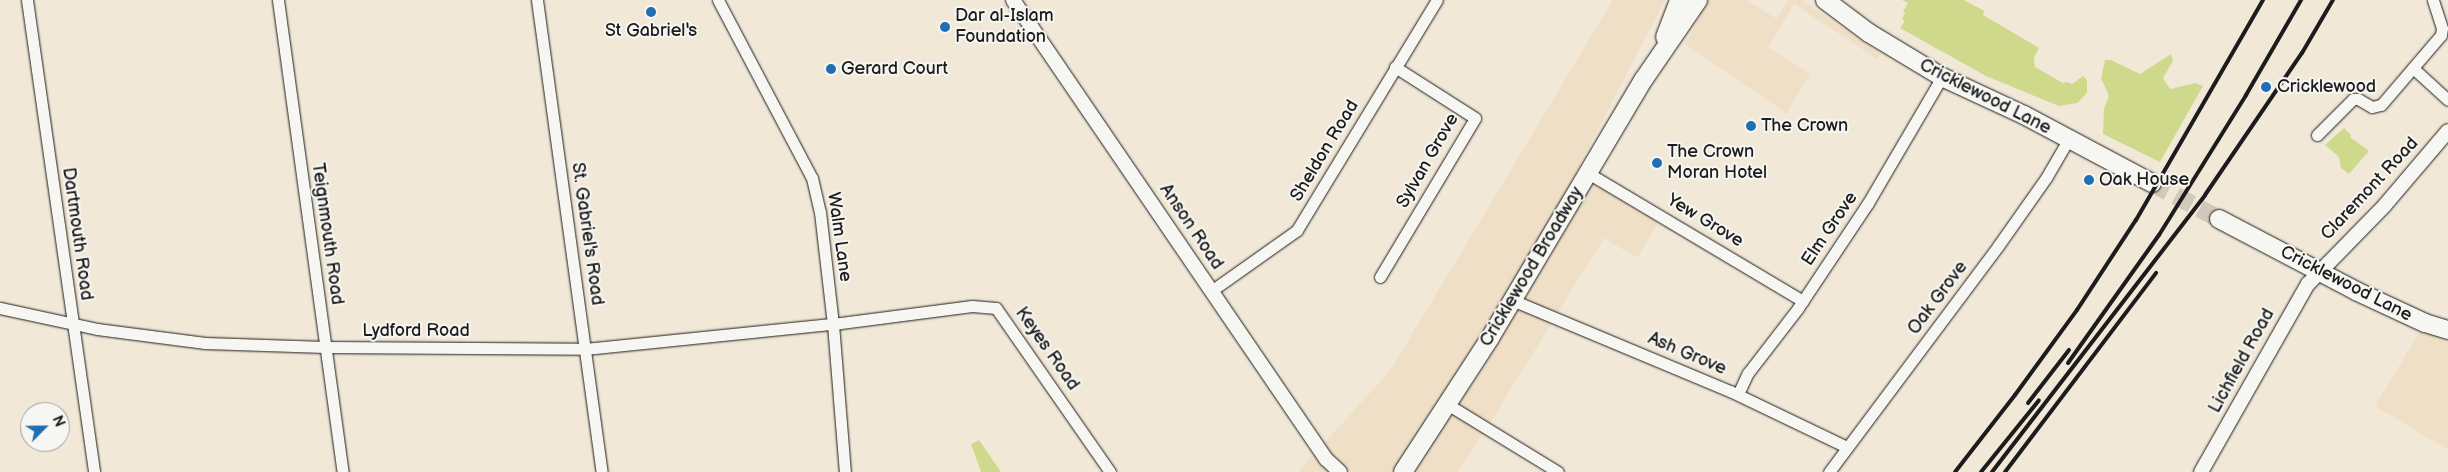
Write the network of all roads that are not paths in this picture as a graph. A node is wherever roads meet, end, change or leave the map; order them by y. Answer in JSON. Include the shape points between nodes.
{"nodes":[{"id":1,"x":27,"y":0,"type":"edge"},
{"id":2,"x":278,"y":0,"type":"edge"},
{"id":3,"x":537,"y":0,"type":"edge"},
{"id":4,"x":718,"y":0,"type":"edge"},
{"id":5,"x":1013,"y":0,"type":"edge"},
{"id":6,"x":1437,"y":0,"type":"edge"},
{"id":7,"x":1679,"y":0,"type":"edge"},
{"id":8,"x":1698,"y":0,"type":"edge"},
{"id":9,"x":1825,"y":0,"type":"edge"},
{"id":10,"x":2433,"y":0,"type":"edge"},
{"id":11,"x":1657,"y":59,"type":"junction"},
{"id":12,"x":1395,"y":68,"type":"junction"},
{"id":13,"x":2413,"y":68,"type":"junction"},
{"id":14,"x":1942,"y":77,"type":"junction"},
{"id":15,"x":2448,"y":100,"type":"edge"},
{"id":16,"x":2448,"y":132,"type":"edge"},
{"id":17,"x":2317,"y":135,"type":"dead end"},
{"id":18,"x":2068,"y":140,"type":"junction"},
{"id":19,"x":1588,"y":173,"type":"junction"},
{"id":20,"x":2152,"y":183,"type":"tunnel mouth"},
{"id":21,"x":2219,"y":219,"type":"tunnel mouth"},
{"id":22,"x":2318,"y":271,"type":"junction"},
{"id":23,"x":1380,"y":277,"type":"dead end"},
{"id":24,"x":1212,"y":291,"type":"junction"},
{"id":25,"x":1512,"y":300,"type":"junction"},
{"id":26,"x":1803,"y":301,"type":"junction"},
{"id":27,"x":0,"y":308,"type":"edge"},
{"id":28,"x":72,"y":322,"type":"junction"},
{"id":29,"x":833,"y":324,"type":"junction"},
{"id":30,"x":2448,"y":330,"type":"edge"},
{"id":31,"x":325,"y":347,"type":"junction"},
{"id":32,"x":585,"y":350,"type":"junction"},
{"id":33,"x":1738,"y":394,"type":"junction"},
{"id":34,"x":1448,"y":404,"type":"junction"},
{"id":35,"x":1847,"y":447,"type":"junction"},
{"id":36,"x":94,"y":472,"type":"edge"},
{"id":37,"x":343,"y":472,"type":"edge"},
{"id":38,"x":602,"y":472,"type":"edge"},
{"id":39,"x":844,"y":472,"type":"edge"},
{"id":40,"x":1110,"y":472,"type":"edge"},
{"id":41,"x":1340,"y":472,"type":"edge"},
{"id":42,"x":1403,"y":472,"type":"edge"},
{"id":43,"x":1558,"y":472,"type":"edge"},
{"id":44,"x":1829,"y":472,"type":"edge"},
{"id":45,"x":2202,"y":472,"type":"edge"}],
"edges":[{"from":1,"to":28,"type":"street","name":"Dartmouth Road"},
{"from":2,"to":31,"type":"street","name":"Teignmouth Road"},
{"from":3,"to":32,"type":"street","name":"St. Gabriel's Road"},
{"from":4,"to":29,"type":"street","name":"Walm Lane","via":[[812,178],[820,212]]},
{"from":5,"to":24,"type":"street","name":"Anson Road"},
{"from":6,"to":12,"type":"street","name":"Sheldon Road"},
{"from":7,"to":11,"type":"main road","name":"Cricklewood Broadway"},
{"from":8,"to":11,"type":"main road","name":"Cricklewood Broadway"},
{"from":9,"to":14,"type":"main road","name":"Cricklewood Lane","via":[[1869,33]]},
{"from":10,"to":13,"type":"street","via":[[2442,28],[2441,35]]},
{"from":11,"to":19,"type":"main road","name":"Cricklewood Broadway"},
{"from":12,"to":23,"type":"street","name":"Sylvan Grove","via":[[1475,118]]},
{"from":12,"to":24,"type":"street","name":"Sheldon Road","via":[[1297,230]]},
{"from":13,"to":15,"type":"street"},
{"from":13,"to":17,"type":"street","via":[[2380,105],[2372,106],[2353,99]]},
{"from":14,"to":18,"type":"main road","name":"Cricklewood Lane","via":[[2024,115]]},
{"from":14,"to":26,"type":"street","name":"Elm Grove","via":[[1868,204]]},
{"from":16,"to":22,"type":"street","name":"Claremont Road","via":[[2385,205]]},
{"from":18,"to":20,"type":"main road","name":"Cricklewood Lane"},
{"from":18,"to":35,"type":"street","name":"Oak Grove","via":[[2056,163],[1998,246]]},
{"from":19,"to":25,"type":"main road","name":"Cricklewood Broadway"},
{"from":19,"to":26,"type":"street","name":"Yew Grove"},
{"from":21,"to":22,"type":"main road","name":"Cricklewood Lane"},
{"from":22,"to":30,"type":"main road","name":"Cricklewood Lane","via":[[2425,323]]},
{"from":22,"to":45,"type":"street","name":"Lichfield Road","via":[[2301,294]]},
{"from":24,"to":41,"type":"street","name":"Anson Road","via":[[1326,459]]},
{"from":25,"to":33,"type":"street","name":"Ash Grove"},
{"from":25,"to":34,"type":"main road","name":"Cricklewood Broadway"},
{"from":26,"to":33,"type":"street","name":"Elm Grove","via":[[1748,373]]},
{"from":27,"to":28,"type":"street","name":"Lydford Road"},
{"from":28,"to":31,"type":"street","name":"Lydford Road","via":[[206,343]]},
{"from":28,"to":36,"type":"street","name":"Dartmouth Road"},
{"from":29,"to":32,"type":"street","name":"Lydford Road"},
{"from":29,"to":39,"type":"street","name":"Walm Lane"},
{"from":29,"to":40,"type":"street","name":"Keyes Road","via":[[972,306],[996,308]]},
{"from":31,"to":32,"type":"street","name":"Lydford Road"},
{"from":31,"to":37,"type":"street","name":"Teignmouth Road"},
{"from":32,"to":38,"type":"street","name":"St. Gabriel's Road"},
{"from":33,"to":35,"type":"street","name":"Ash Grove"},
{"from":34,"to":42,"type":"main road","name":"Cricklewood Broadway"},
{"from":34,"to":43,"type":"street"},
{"from":35,"to":44,"type":"street","name":"Oak Grove"}]}
